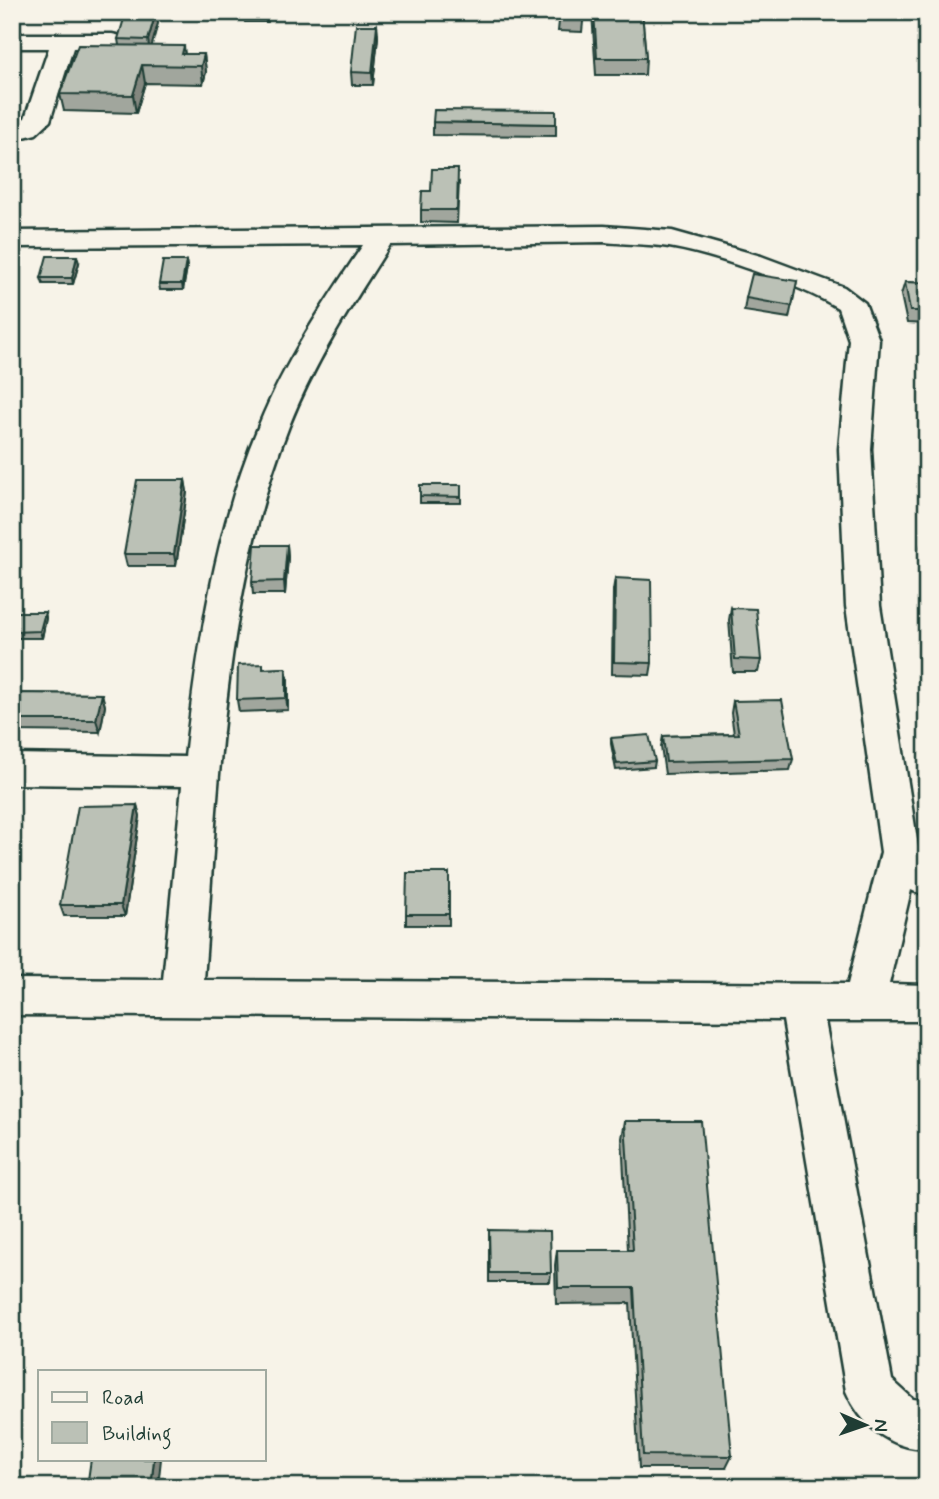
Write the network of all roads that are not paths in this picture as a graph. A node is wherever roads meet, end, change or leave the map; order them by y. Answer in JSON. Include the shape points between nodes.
{"nodes":[{"id":1,"x":12,"y":41,"type":"edge"},
{"id":2,"x":63,"y":41,"type":"junction"},
{"id":3,"x":112,"y":41,"type":"dead end"},
{"id":4,"x":12,"y":132,"type":"edge"},
{"id":5,"x":382,"y":237,"type":"junction"},
{"id":6,"x":12,"y":239,"type":"edge"},
{"id":7,"x":12,"y":769,"type":"edge"},
{"id":8,"x":204,"y":772,"type":"junction"},
{"id":9,"x":900,"y":852,"type":"junction"},
{"id":10,"x":927,"y":881,"type":"edge"},
{"id":11,"x":12,"y":997,"type":"edge"},
{"id":12,"x":182,"y":998,"type":"junction"},
{"id":13,"x":800,"y":1002,"type":"junction"},
{"id":14,"x":864,"y":1002,"type":"junction"},
{"id":15,"x":927,"y":1003,"type":"edge"},
{"id":16,"x":927,"y":1425,"type":"edge"}],
"edges":[{"from":1,"to":2,"type":"street"},
{"from":2,"to":3,"type":"street"},
{"from":2,"to":4,"type":"street","via":[[37,121]]},
{"from":5,"to":6,"type":"street"},
{"from":5,"to":8,"type":"street","via":[[320,330],[263,455],[223,607]]},
{"from":5,"to":9,"type":"street","via":[[604,234],[672,239],[751,262],[834,292],[851,303],[864,340],[855,449],[863,606]]},
{"from":7,"to":8,"type":"street"},
{"from":8,"to":12,"type":"street"},
{"from":9,"to":10,"type":"street"},
{"from":9,"to":14,"type":"street"},
{"from":11,"to":12,"type":"street"},
{"from":12,"to":13,"type":"street"},
{"from":13,"to":14,"type":"street"},
{"from":13,"to":16,"type":"street","via":[[870,1391],[886,1412],[917,1426]]},
{"from":14,"to":15,"type":"street"}]}
